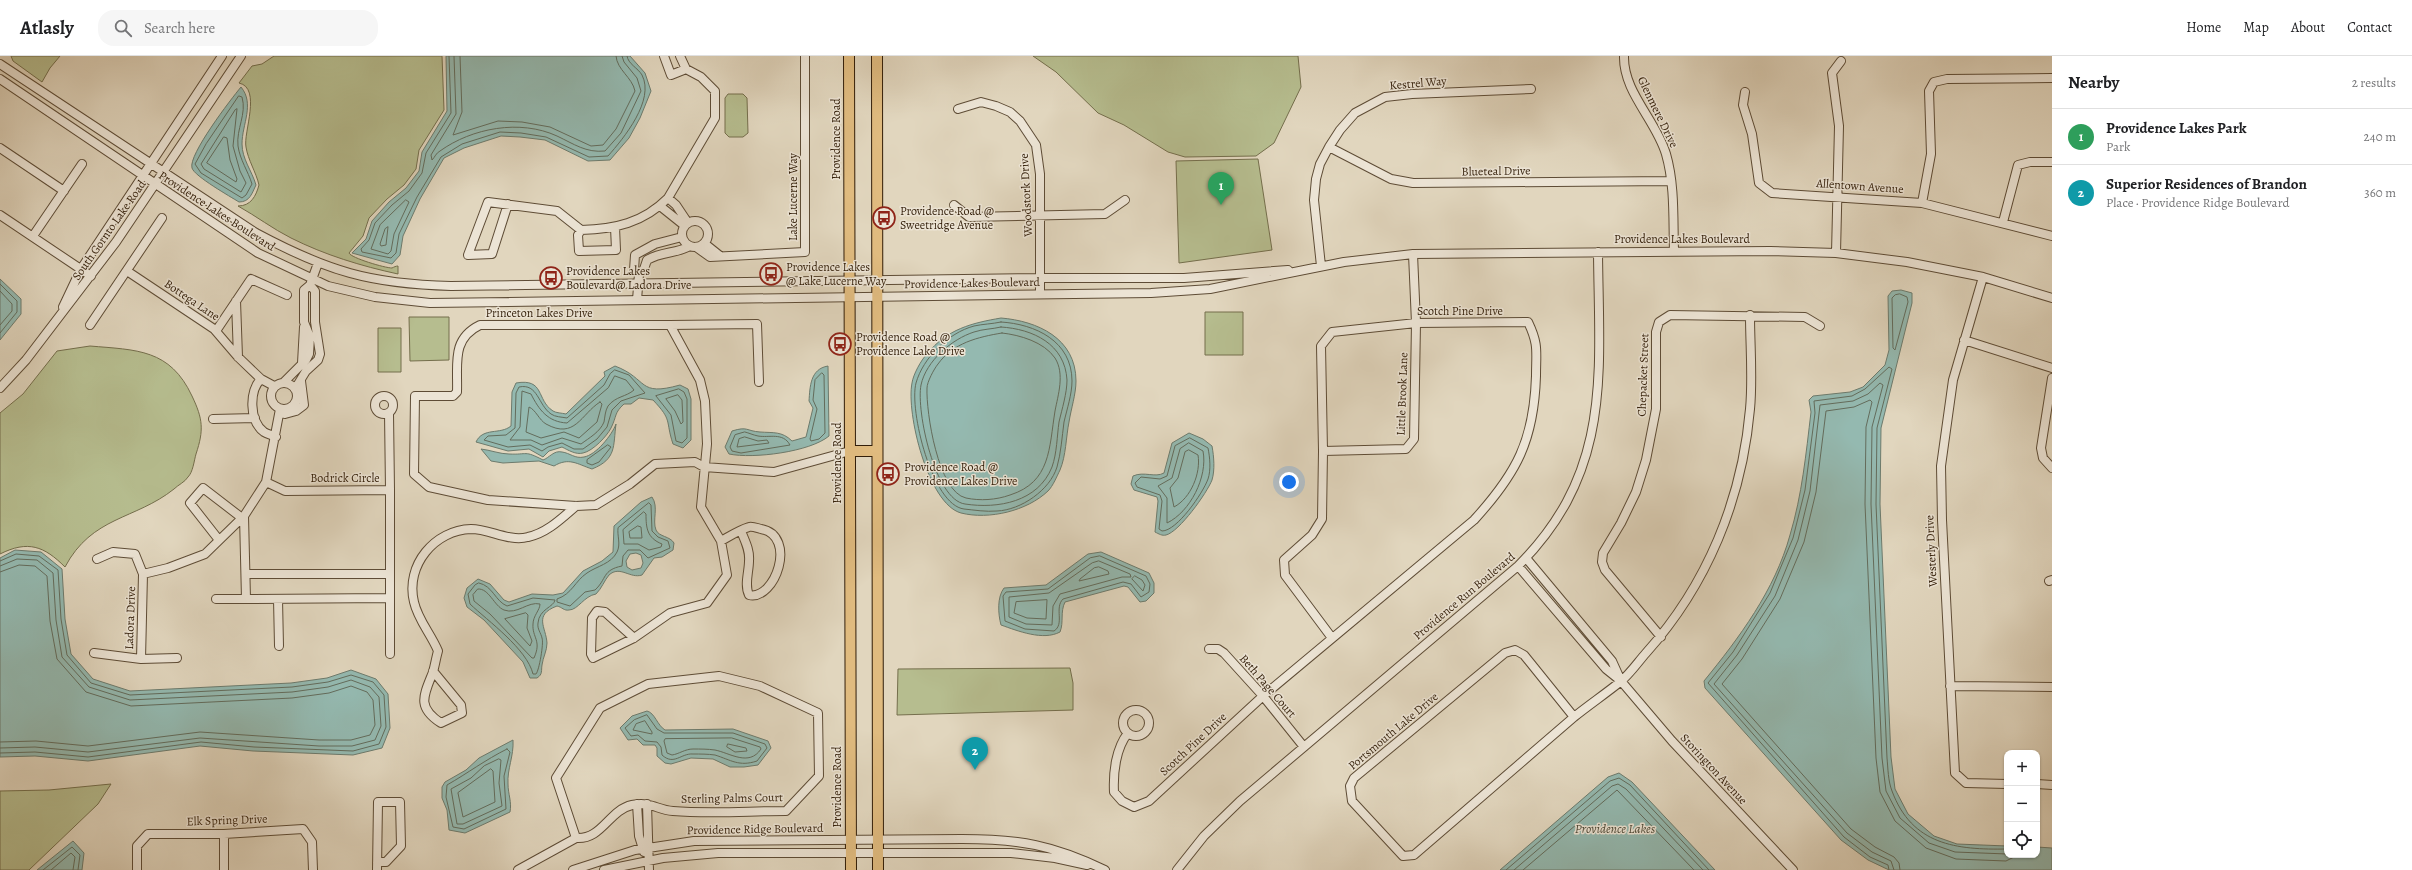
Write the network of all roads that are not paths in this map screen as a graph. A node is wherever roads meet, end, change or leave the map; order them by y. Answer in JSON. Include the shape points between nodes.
{"nodes":[{"id":1,"x":222,"y":56,"type":"edge"},
{"id":2,"x":241,"y":56,"type":"edge"},
{"id":3,"x":664,"y":56,"type":"edge"},
{"id":4,"x":680,"y":56,"type":"edge"},
{"id":5,"x":805,"y":56,"type":"edge"},
{"id":6,"x":849,"y":56,"type":"edge"},
{"id":7,"x":877,"y":56,"type":"edge"},
{"id":8,"x":1624,"y":56,"type":"edge"},
{"id":9,"x":1841,"y":61,"type":"dead end"},
{"id":10,"x":0,"y":64,"type":"edge"},
{"id":11,"x":686,"y":69,"type":"junction"},
{"id":12,"x":2052,"y":78,"type":"edge"},
{"id":13,"x":0,"y":79,"type":"edge"},
{"id":14,"x":1531,"y":89,"type":"dead end"},
{"id":15,"x":1745,"y":92,"type":"dead end"},
{"id":16,"x":958,"y":109,"type":"dead end"},
{"id":17,"x":1329,"y":147,"type":"junction"},
{"id":18,"x":0,"y":148,"type":"edge"},
{"id":19,"x":2052,"y":162,"type":"edge"},
{"id":20,"x":150,"y":163,"type":"junction"},
{"id":21,"x":82,"y":164,"type":"dead end"},
{"id":22,"x":164,"y":172,"type":"junction"},
{"id":23,"x":142,"y":176,"type":"junction"},
{"id":24,"x":1671,"y":181,"type":"junction"},
{"id":25,"x":155,"y":186,"type":"junction"},
{"id":26,"x":64,"y":191,"type":"junction"},
{"id":27,"x":1839,"y":196,"type":"junction"},
{"id":28,"x":668,"y":198,"type":"junction"},
{"id":29,"x":1125,"y":200,"type":"dead end"},
{"id":30,"x":1922,"y":203,"type":"junction"},
{"id":31,"x":508,"y":204,"type":"junction"},
{"id":32,"x":954,"y":205,"type":"dead end"},
{"id":33,"x":660,"y":206,"type":"junction"},
{"id":34,"x":0,"y":215,"type":"edge"},
{"id":35,"x":1041,"y":217,"type":"junction"},
{"id":36,"x":162,"y":218,"type":"dead end"},
{"id":37,"x":2003,"y":222,"type":"junction"},
{"id":38,"x":686,"y":225,"type":"junction"},
{"id":39,"x":615,"y":227,"type":"junction"},
{"id":40,"x":581,"y":230,"type":"junction"},
{"id":41,"x":34,"y":236,"type":"junction"},
{"id":42,"x":2052,"y":236,"type":"edge"},
{"id":43,"x":682,"y":237,"type":"junction"},
{"id":44,"x":697,"y":245,"type":"junction"},
{"id":45,"x":1674,"y":251,"type":"junction"},
{"id":46,"x":1598,"y":252,"type":"junction"},
{"id":47,"x":1836,"y":253,"type":"junction"},
{"id":48,"x":1413,"y":254,"type":"junction"},
{"id":49,"x":318,"y":263,"type":"junction"},
{"id":50,"x":1321,"y":266,"type":"junction"},
{"id":51,"x":1308,"y":268,"type":"junction"},
{"id":52,"x":81,"y":269,"type":"junction"},
{"id":53,"x":128,"y":271,"type":"junction"},
{"id":54,"x":639,"y":274,"type":"junction"},
{"id":55,"x":91,"y":276,"type":"junction"},
{"id":56,"x":1983,"y":277,"type":"junction"},
{"id":57,"x":1040,"y":278,"type":"junction"},
{"id":58,"x":849,"y":280,"type":"junction"},
{"id":59,"x":877,"y":280,"type":"junction"},
{"id":60,"x":311,"y":282,"type":"junction"},
{"id":61,"x":638,"y":284,"type":"junction"},
{"id":62,"x":1040,"y":294,"type":"junction"},
{"id":63,"x":287,"y":295,"type":"dead end"},
{"id":64,"x":877,"y":297,"type":"junction"},
{"id":65,"x":849,"y":298,"type":"junction"},
{"id":66,"x":2052,"y":298,"type":"edge"},
{"id":67,"x":637,"y":300,"type":"junction"},
{"id":68,"x":236,"y":301,"type":"junction"},
{"id":69,"x":59,"y":315,"type":"junction"},
{"id":70,"x":1750,"y":315,"type":"junction"},
{"id":71,"x":1416,"y":323,"type":"junction"},
{"id":72,"x":90,"y":325,"type":"dead end"},
{"id":73,"x":670,"y":325,"type":"junction"},
{"id":74,"x":1820,"y":326,"type":"dead end"},
{"id":75,"x":216,"y":331,"type":"junction"},
{"id":76,"x":1964,"y":340,"type":"junction"},
{"id":77,"x":238,"y":357,"type":"junction"},
{"id":78,"x":2052,"y":368,"type":"edge"},
{"id":79,"x":2052,"y":378,"type":"edge"},
{"id":80,"x":261,"y":379,"type":"junction"},
{"id":81,"x":302,"y":381,"type":"junction"},
{"id":82,"x":284,"y":382,"type":"junction"},
{"id":83,"x":759,"y":382,"type":"dead end"},
{"id":84,"x":274,"y":386,"type":"junction"},
{"id":85,"x":0,"y":388,"type":"edge"},
{"id":86,"x":295,"y":389,"type":"junction"},
{"id":87,"x":280,"y":408,"type":"junction"},
{"id":88,"x":389,"y":413,"type":"dead end"},
{"id":89,"x":255,"y":418,"type":"junction"},
{"id":90,"x":213,"y":419,"type":"dead end"},
{"id":91,"x":279,"y":419,"type":"junction"},
{"id":92,"x":276,"y":437,"type":"junction"},
{"id":93,"x":850,"y":451,"type":"junction"},
{"id":94,"x":877,"y":451,"type":"junction"},
{"id":95,"x":1323,"y":451,"type":"junction"},
{"id":96,"x":704,"y":467,"type":"junction"},
{"id":97,"x":2052,"y":468,"type":"edge"},
{"id":98,"x":266,"y":482,"type":"junction"},
{"id":99,"x":390,"y":490,"type":"junction"},
{"id":100,"x":576,"y":506,"type":"junction"},
{"id":101,"x":243,"y":517,"type":"junction"},
{"id":102,"x":741,"y":531,"type":"junction"},
{"id":103,"x":219,"y":540,"type":"junction"},
{"id":104,"x":721,"y":541,"type":"junction"},
{"id":105,"x":1526,"y":558,"type":"junction"},
{"id":106,"x":97,"y":559,"type":"dead end"},
{"id":107,"x":1518,"y":566,"type":"junction"},
{"id":108,"x":143,"y":574,"type":"junction"},
{"id":109,"x":246,"y":574,"type":"junction"},
{"id":110,"x":390,"y":574,"type":"junction"},
{"id":111,"x":390,"y":598,"type":"junction"},
{"id":112,"x":216,"y":599,"type":"dead end"},
{"id":113,"x":246,"y":599,"type":"junction"},
{"id":114,"x":278,"y":599,"type":"junction"},
{"id":115,"x":1661,"y":636,"type":"junction"},
{"id":116,"x":634,"y":638,"type":"junction"},
{"id":117,"x":1332,"y":638,"type":"junction"},
{"id":118,"x":279,"y":646,"type":"dead end"},
{"id":119,"x":1209,"y":649,"type":"dead end"},
{"id":120,"x":94,"y":653,"type":"dead end"},
{"id":121,"x":390,"y":654,"type":"dead end"},
{"id":122,"x":177,"y":658,"type":"dead end"},
{"id":123,"x":141,"y":659,"type":"junction"},
{"id":124,"x":433,"y":671,"type":"junction"},
{"id":125,"x":1621,"y":681,"type":"junction"},
{"id":126,"x":1950,"y":686,"type":"junction"},
{"id":127,"x":2052,"y":687,"type":"edge"},
{"id":128,"x":1263,"y":696,"type":"junction"},
{"id":129,"x":1574,"y":717,"type":"junction"},
{"id":130,"x":1128,"y":733,"type":"dead end"},
{"id":131,"x":1304,"y":747,"type":"junction"},
{"id":132,"x":2004,"y":784,"type":"edge"},
{"id":133,"x":2040,"y":784,"type":"edge"},
{"id":134,"x":2052,"y":785,"type":"edge"},
{"id":135,"x":637,"y":804,"type":"junction"},
{"id":136,"x":647,"y":804,"type":"junction"},
{"id":137,"x":224,"y":834,"type":"junction"},
{"id":138,"x":576,"y":838,"type":"junction"},
{"id":139,"x":850,"y":840,"type":"junction"},
{"id":140,"x":878,"y":840,"type":"junction"},
{"id":141,"x":645,"y":848,"type":"junction"},
{"id":142,"x":851,"y":854,"type":"junction"},
{"id":143,"x":878,"y":854,"type":"junction"},
{"id":144,"x":648,"y":860,"type":"junction"},
{"id":145,"x":377,"y":866,"type":"edge"},
{"id":146,"x":137,"y":870,"type":"edge"},
{"id":147,"x":224,"y":870,"type":"edge"},
{"id":148,"x":313,"y":870,"type":"edge"},
{"id":149,"x":518,"y":870,"type":"edge"},
{"id":150,"x":573,"y":870,"type":"edge"},
{"id":151,"x":604,"y":870,"type":"edge"},
{"id":152,"x":649,"y":870,"type":"edge"},
{"id":153,"x":851,"y":870,"type":"edge"},
{"id":154,"x":878,"y":870,"type":"edge"},
{"id":155,"x":1104,"y":870,"type":"edge"},
{"id":156,"x":1177,"y":870,"type":"edge"},
{"id":157,"x":1793,"y":870,"type":"edge"}],
"edges":[{"from":1,"to":20,"type":"street","name":"South Gornto Lake Road"},
{"from":2,"to":22,"type":"street","name":"South Gornto Lake Road"},
{"from":3,"to":11,"type":"street","via":[[671,75]]},
{"from":4,"to":11,"type":"street"},
{"from":5,"to":44,"type":"street","name":"Lake Lucerne Way","via":[[805,252],[710,257]]},
{"from":6,"to":58,"type":"main road","name":"Providence Road"},
{"from":7,"to":59,"type":"main road"},
{"from":8,"to":24,"type":"street","name":"Glenmere Drive","via":[[1623,66],[1634,92],[1666,152]]},
{"from":9,"to":27,"type":"street","via":[[1832,73],[1840,126]]},
{"from":10,"to":20,"type":"street","name":"Providence Lakes Boulevard"},
{"from":11,"to":28,"type":"street","via":[[701,77],[715,91],[715,118]]},
{"from":12,"to":30,"type":"street","via":[[1947,79],[1934,82],[1929,91],[1931,154]]},
{"from":13,"to":23,"type":"street","name":"Providence Lakes Boulevard"},
{"from":14,"to":17,"type":"street","name":"Kestrel Way","via":[[1412,94],[1385,98],[1355,113]]},
{"from":15,"to":27,"type":"street","name":"Allentown Avenue","via":[[1743,105],[1752,134],[1759,183],[1772,193]]},
{"from":16,"to":35,"type":"street","name":"Woodstork Drive","via":[[981,102],[1010,112],[1020,121],[1036,145],[1039,159]]},
{"from":17,"to":24,"type":"street","name":"Blueteal Drive","via":[[1391,179],[1413,183]]},
{"from":17,"to":50,"type":"street","name":"Kestrel Way","via":[[1320,164],[1314,200]]},
{"from":18,"to":26,"type":"street"},
{"from":19,"to":37,"type":"street","via":[[2018,165]]},
{"from":20,"to":22,"type":"street","name":"Providence Lakes Boulevard"},
{"from":20,"to":23,"type":"street","name":"South Gornto Lake Road"},
{"from":21,"to":26,"type":"street"},
{"from":22,"to":25,"type":"street","name":"South Gornto Lake Road"},
{"from":22,"to":49,"type":"street","name":"Providence Lakes Boulevard","via":[[256,233]]},
{"from":23,"to":25,"type":"street","name":"Providence Lakes Boulevard"},
{"from":23,"to":52,"type":"street","name":"South Gornto Lake Road"},
{"from":24,"to":45,"type":"street","name":"Glenmere Drive"},
{"from":25,"to":55,"type":"street","name":"South Gornto Lake Road"},
{"from":25,"to":60,"type":"street","name":"Providence Lakes Boulevard","via":[[258,253]]},
{"from":26,"to":41,"type":"street"},
{"from":27,"to":30,"type":"street","name":"Allentown Avenue"},
{"from":27,"to":47,"type":"street"},
{"from":28,"to":33,"type":"street"},
{"from":28,"to":38,"type":"street","via":[[676,205]]},
{"from":29,"to":35,"type":"street","via":[[1106,214]]},
{"from":30,"to":37,"type":"street","name":"Allentown Avenue"},
{"from":31,"to":31,"type":"street","via":[[488,202],[468,255],[492,254]]},
{"from":31,"to":40,"type":"street","via":[[557,211]]},
{"from":32,"to":35,"type":"street","via":[[969,217]]},
{"from":33,"to":38,"type":"street"},
{"from":33,"to":39,"type":"street","via":[[651,213]]},
{"from":34,"to":41,"type":"street"},
{"from":35,"to":57,"type":"street","name":"Woodstork Drive"},
{"from":36,"to":53,"type":"street"},
{"from":37,"to":42,"type":"street","name":"Allentown Avenue"},
{"from":38,"to":43,"type":"street"},
{"from":38,"to":44,"type":"street","via":[[700,222],[706,228],[708,236]]},
{"from":39,"to":40,"type":"street"},
{"from":39,"to":40,"type":"street","via":[[616,250],[579,251],[578,235]]},
{"from":41,"to":52,"type":"street"},
{"from":43,"to":44,"type":"street"},
{"from":43,"to":54,"type":"street","via":[[655,244],[635,255],[634,270]]},
{"from":44,"to":54,"type":"street","via":[[653,256],[647,260]]},
{"from":45,"to":46,"type":"street","name":"Providence Lakes Boulevard"},
{"from":45,"to":47,"type":"street","name":"Providence Lakes Boulevard"},
{"from":46,"to":48,"type":"street","name":"Providence Lakes Boulevard"},
{"from":46,"to":105,"type":"street","name":"Providence Run Boulevard","via":[[1599,384],[1592,440],[1567,502]]},
{"from":47,"to":56,"type":"street","name":"Providence Lakes Boulevard","via":[[1907,262]]},
{"from":48,"to":50,"type":"street","name":"Providence Lakes Boulevard"},
{"from":48,"to":71,"type":"street","name":"Little Brook Lane"},
{"from":49,"to":60,"type":"street"},
{"from":49,"to":61,"type":"street","name":"Providence Lakes Boulevard","via":[[360,278],[421,286]]},
{"from":50,"to":51,"type":"street","name":"Providence Lakes Boulevard"},
{"from":51,"to":57,"type":"street","name":"Providence Lakes Boulevard","via":[[1184,278]]},
{"from":51,"to":62,"type":"street","name":"Providence Lakes Boulevard","via":[[1260,280],[1185,291]]},
{"from":52,"to":55,"type":"street"},
{"from":52,"to":69,"type":"street","name":"South Gornto Lake Road"},
{"from":53,"to":72,"type":"street"},
{"from":53,"to":75,"type":"street","name":"Bottega Lane"},
{"from":54,"to":61,"type":"street"},
{"from":55,"to":69,"type":"street","name":"South Gornto Lake Road"},
{"from":56,"to":66,"type":"street","name":"Providence Lakes Boulevard"},
{"from":56,"to":76,"type":"street","name":"Westerly Drive"},
{"from":57,"to":59,"type":"street","name":"Providence Lakes Boulevard"},
{"from":57,"to":62,"type":"street","name":"Woodstork Drive"},
{"from":58,"to":59,"type":"street","name":"Providence Lakes Boulevard"},
{"from":58,"to":61,"type":"street","name":"Providence Lakes Boulevard"},
{"from":58,"to":65,"type":"main road","name":"Providence Road"},
{"from":59,"to":64,"type":"main road"},
{"from":60,"to":67,"type":"street","name":"Providence Lakes Boulevard","via":[[350,292],[430,303]]},
{"from":60,"to":81,"type":"street","via":[[315,291],[315,322],[320,354],[318,360],[306,371]]},
{"from":60,"to":82,"type":"street","via":[[304,290],[304,324],[310,337],[309,354]]},
{"from":61,"to":67,"type":"street"},
{"from":62,"to":64,"type":"street","name":"Providence Lakes Boulevard"},
{"from":63,"to":68,"type":"street","via":[[251,279]]},
{"from":64,"to":65,"type":"street","name":"Providence Lakes Boulevard"},
{"from":64,"to":94,"type":"main road"},
{"from":65,"to":67,"type":"street","name":"Providence Lakes Boulevard"},
{"from":65,"to":93,"type":"main road","name":"Providence Road"},
{"from":68,"to":75,"type":"street"},
{"from":68,"to":77,"type":"street"},
{"from":69,"to":85,"type":"street","name":"South Gornto Lake Road","via":[[26,360]]},
{"from":70,"to":74,"type":"street","name":"Chepacket Street","via":[[1805,317]]},
{"from":70,"to":115,"type":"street","name":"Portsmouth Lake Drive","via":[[1750,408],[1737,487],[1707,566],[1683,607]]},
{"from":70,"to":115,"type":"street","name":"Chepacket Street","via":[[1670,315],[1659,322],[1656,332],[1656,409],[1646,460],[1636,492],[1603,553],[1602,562],[1605,570]]},
{"from":71,"to":95,"type":"street","name":"Scotch Pine Drive","via":[[1332,332],[1321,346]]},
{"from":71,"to":95,"type":"street","name":"Little Brook Lane","via":[[1414,439],[1406,449]]},
{"from":71,"to":117,"type":"street","name":"Scotch Pine Drive","via":[[1528,322],[1537,340],[1535,407],[1527,440],[1513,471],[1474,520]]},
{"from":73,"to":83,"type":"street","via":[[756,324]]},
{"from":73,"to":96,"type":"street","via":[[700,380],[708,429]]},
{"from":73,"to":100,"type":"street","name":"Princeton Lakes Drive","via":[[480,325],[470,330],[458,347],[457,392],[453,396],[415,396],[414,474],[429,487],[488,500]]},
{"from":75,"to":77,"type":"street","name":"Bottega Lane"},
{"from":76,"to":78,"type":"street"},
{"from":76,"to":126,"type":"street","name":"Westerly Drive","via":[[1953,380],[1941,466]]},
{"from":77,"to":80,"type":"street","name":"Bottega Lane"},
{"from":79,"to":97,"type":"street","via":[[2041,448],[2043,458]]},
{"from":80,"to":84,"type":"street","name":"Bottega Lane"},
{"from":80,"to":89,"type":"street","via":[[255,385],[252,400]]},
{"from":81,"to":86,"type":"street"},
{"from":81,"to":91,"type":"street","via":[[304,405]]},
{"from":82,"to":84,"type":"street"},
{"from":82,"to":86,"type":"street"},
{"from":84,"to":87,"type":"street","via":[[271,393],[272,401]]},
{"from":86,"to":87,"type":"street","via":[[297,396],[294,404],[288,408]]},
{"from":87,"to":91,"type":"street","name":"Ladora Drive"},
{"from":88,"to":99,"type":"street"},
{"from":89,"to":90,"type":"street"},
{"from":89,"to":92,"type":"street","via":[[263,431]]},
{"from":91,"to":92,"type":"street","name":"Ladora Drive"},
{"from":92,"to":98,"type":"street","name":"Ladora Drive"},
{"from":93,"to":94,"type":"main road"},
{"from":93,"to":96,"type":"street","name":"Princeton Lakes Drive","via":[[774,472]]},
{"from":93,"to":139,"type":"main road","name":"Providence Road"},
{"from":94,"to":140,"type":"main road"},
{"from":95,"to":117,"type":"street","name":"Scotch Pine Drive","via":[[1322,519],[1312,535],[1284,560],[1285,575]]},
{"from":96,"to":100,"type":"street","name":"Princeton Lakes Drive","via":[[695,462],[655,464],[630,484],[596,505]]},
{"from":96,"to":104,"type":"street","via":[[702,507]]},
{"from":98,"to":99,"type":"street","name":"Bodrick Circle","via":[[285,491]]},
{"from":98,"to":101,"type":"street","name":"Ladora Drive"},
{"from":99,"to":110,"type":"street","name":"Bodrick Circle"},
{"from":100,"to":124,"type":"street","via":[[557,523],[529,537],[514,538],[472,529],[452,531],[425,551],[416,570],[412,588],[423,626],[434,640],[438,651]]},
{"from":101,"to":103,"type":"street","name":"Ladora Drive"},
{"from":101,"to":103,"type":"street","via":[[202,488],[190,504]]},
{"from":101,"to":109,"type":"street"},
{"from":102,"to":102,"type":"street","via":[[750,527],[767,530],[779,541],[781,555],[773,580],[768,588],[753,596],[746,590],[748,549]]},
{"from":102,"to":104,"type":"street"},
{"from":103,"to":108,"type":"street","name":"Ladora Drive","via":[[205,554]]},
{"from":104,"to":116,"type":"street","via":[[727,575],[707,603],[670,614]]},
{"from":105,"to":107,"type":"street","name":"Providence Run Boulevard"},
{"from":105,"to":125,"type":"street","name":"Storington Avenue","via":[[1612,661]]},
{"from":106,"to":108,"type":"street","via":[[113,552],[135,554]]},
{"from":107,"to":125,"type":"street","name":"Storington Avenue","via":[[1606,669]]},
{"from":107,"to":131,"type":"street","name":"Providence Run Boulevard"},
{"from":108,"to":123,"type":"street","name":"Ladora Drive"},
{"from":109,"to":110,"type":"street"},
{"from":109,"to":113,"type":"street"},
{"from":110,"to":111,"type":"street","name":"Bodrick Circle"},
{"from":111,"to":114,"type":"street"},
{"from":111,"to":121,"type":"street","name":"Bodrick Circle"},
{"from":112,"to":113,"type":"street"},
{"from":113,"to":114,"type":"street"},
{"from":114,"to":118,"type":"street"},
{"from":115,"to":125,"type":"street","name":"Portsmouth Lake Drive"},
{"from":116,"to":116,"type":"street","via":[[605,612],[596,611],[592,618],[593,658]]},
{"from":117,"to":128,"type":"street","name":"Scotch Pine Drive"},
{"from":119,"to":128,"type":"street","name":"Beth Page Court","via":[[1218,649],[1224,653]]},
{"from":120,"to":123,"type":"street"},
{"from":122,"to":123,"type":"street"},
{"from":124,"to":124,"type":"street","via":[[461,705],[462,713],[441,722],[430,715],[425,705],[424,692]]},
{"from":125,"to":129,"type":"street","name":"Portsmouth Lake Drive"},
{"from":125,"to":157,"type":"street","name":"Storington Avenue","via":[[1672,741]]},
{"from":126,"to":127,"type":"street"},
{"from":126,"to":132,"type":"street","name":"Westerly Drive","via":[[1955,773],[1966,783]]},
{"from":128,"to":130,"type":"street","name":"Scotch Pine Drive","via":[[1149,801],[1134,807],[1122,801],[1114,792],[1121,742]]},
{"from":128,"to":131,"type":"street","name":"Beth Page Court"},
{"from":129,"to":129,"type":"street","name":"Portsmouth Lake Drive","via":[[1414,854],[1403,856],[1398,852],[1352,801],[1350,786],[1354,778],[1510,650],[1524,655]]},
{"from":131,"to":156,"type":"street","name":"Providence Run Boulevard","via":[[1225,815]]},
{"from":133,"to":134,"type":"street"},
{"from":135,"to":136,"type":"street","name":"Sterling Palms Court"},
{"from":135,"to":138,"type":"street","name":"Sterling Palms Court","via":[[623,808],[601,830],[583,838]]},
{"from":135,"to":141,"type":"street","via":[[639,836]]},
{"from":136,"to":138,"type":"street","name":"Sterling Palms Court","via":[[672,811],[786,811],[819,776],[818,713],[760,686],[719,676],[648,684],[600,708],[556,778]]},
{"from":136,"to":141,"type":"street"},
{"from":137,"to":146,"type":"street","name":"Elk Spring Drive","via":[[148,834],[137,846]]},
{"from":137,"to":147,"type":"street"},
{"from":137,"to":148,"type":"street","name":"Elk Spring Drive","via":[[303,829],[312,842]]},
{"from":138,"to":149,"type":"street","name":"Sterling Palms Court"},
{"from":139,"to":140,"type":"street","name":"Providence Ridge Boulevard"},
{"from":139,"to":141,"type":"street","name":"Providence Ridge Boulevard","via":[[718,840]]},
{"from":139,"to":142,"type":"main road","name":"Providence Road"},
{"from":140,"to":143,"type":"main road"},
{"from":140,"to":155,"type":"street","name":"Providence Ridge Boulevard","via":[[1016,840],[1051,847]]},
{"from":141,"to":144,"type":"street"},
{"from":141,"to":150,"type":"street","name":"Providence Ridge Boulevard"},
{"from":142,"to":143,"type":"street","name":"Providence Ridge Boulevard"},
{"from":142,"to":144,"type":"street","name":"Providence Ridge Boulevard","via":[[718,853]]},
{"from":142,"to":153,"type":"main road","name":"Providence Road"},
{"from":143,"to":154,"type":"main road"},
{"from":143,"to":155,"type":"street","name":"Providence Ridge Boulevard","via":[[1022,854],[1055,858]]},
{"from":144,"to":151,"type":"street","name":"Providence Ridge Boulevard"},
{"from":144,"to":152,"type":"street"},
{"from":145,"to":145,"type":"street","via":[[378,802],[400,802],[401,846],[386,862]]}]}
